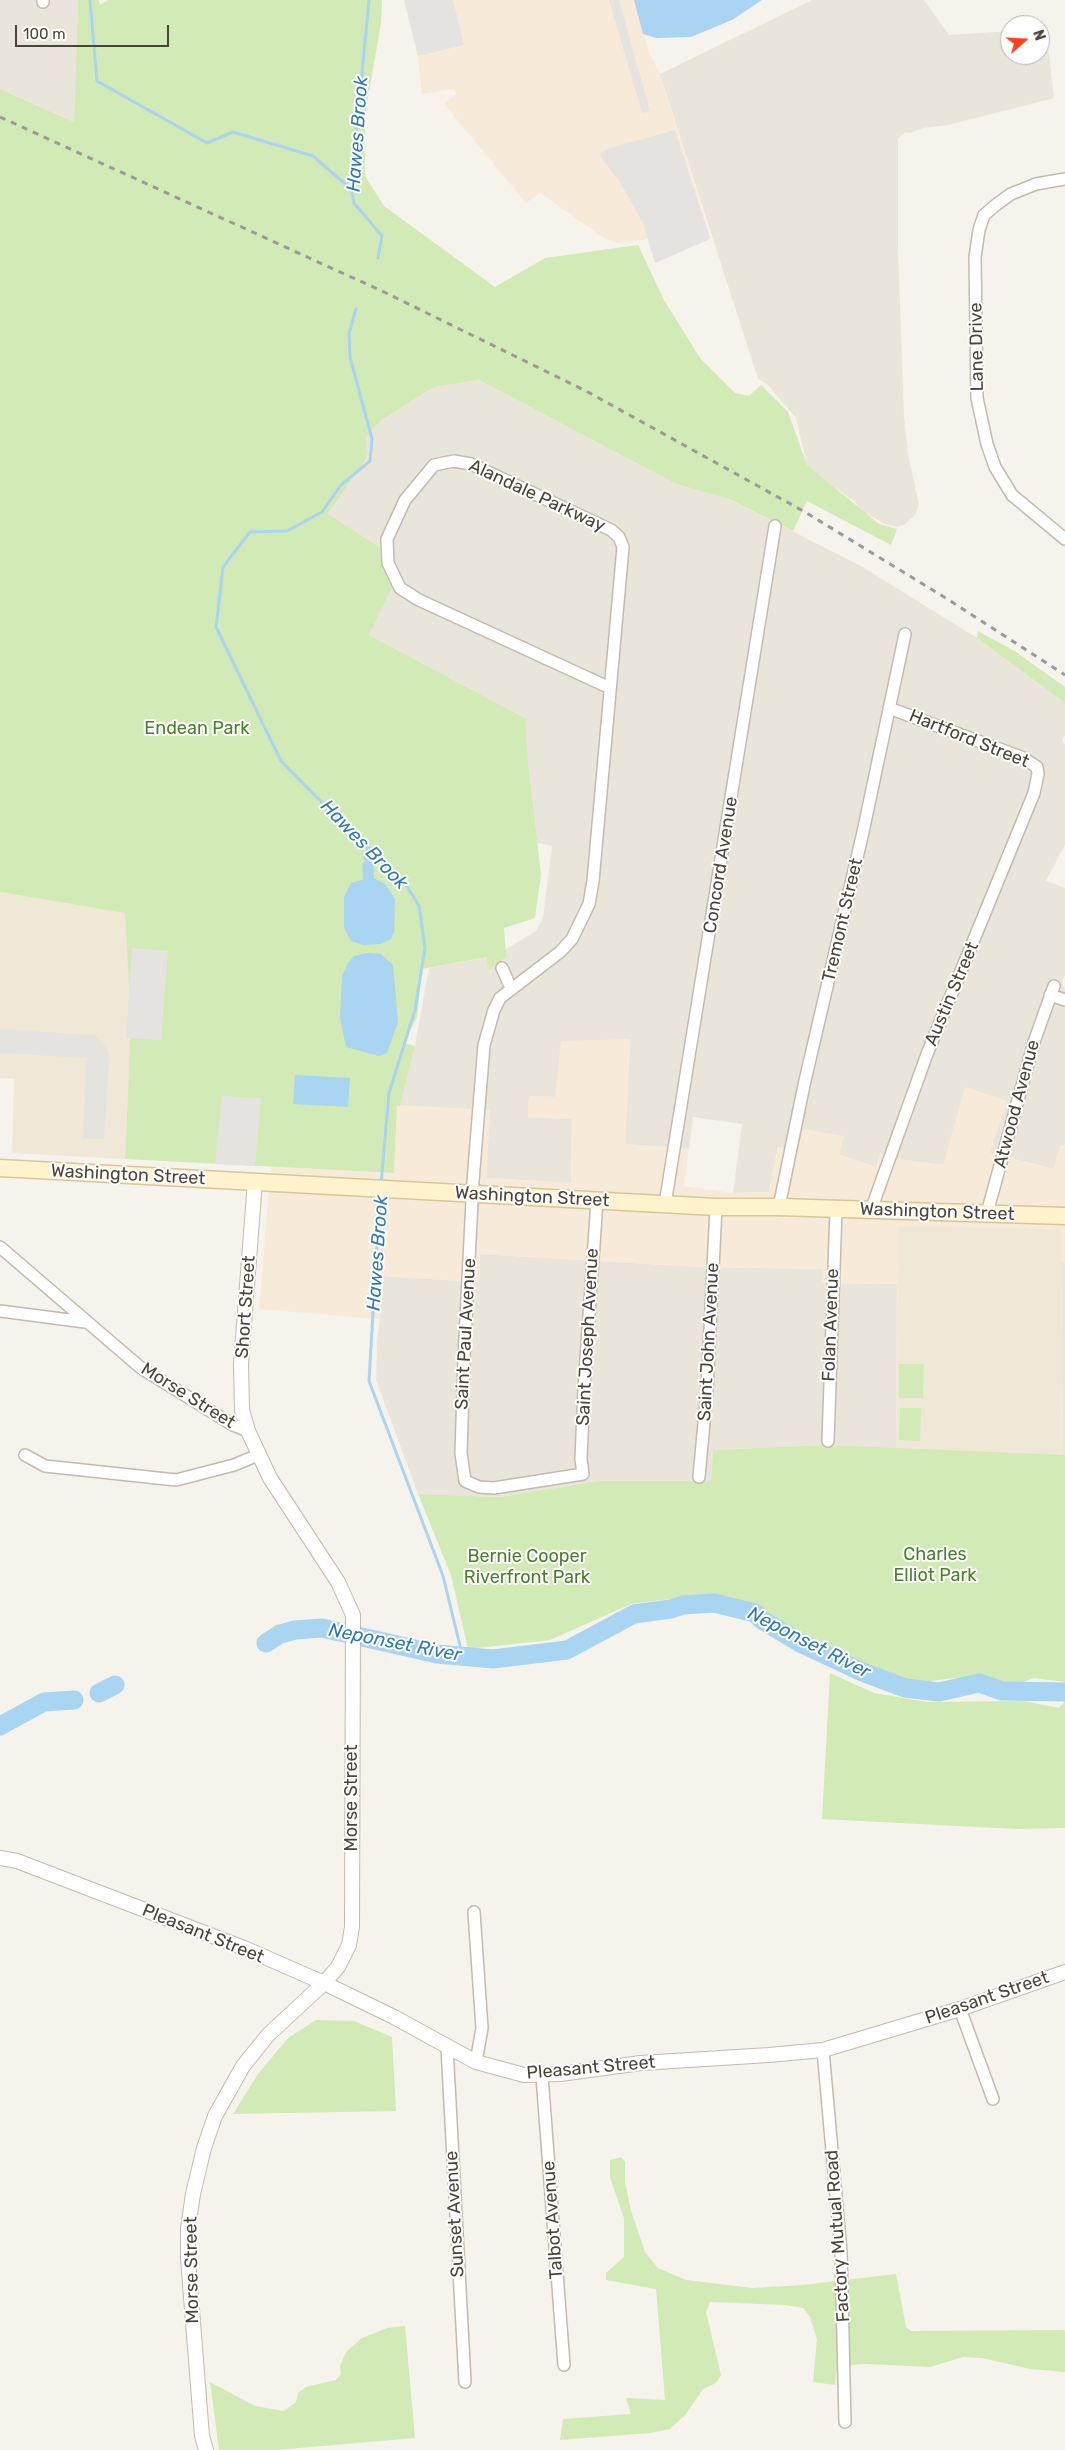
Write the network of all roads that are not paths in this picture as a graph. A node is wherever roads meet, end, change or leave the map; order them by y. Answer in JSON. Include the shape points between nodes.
{"nodes":[{"id":1,"x":1065,"y":179,"type":"edge"},
{"id":2,"x":775,"y":526,"type":"dead end"},
{"id":3,"x":1065,"y":539,"type":"edge"},
{"id":4,"x":904,"y":634,"type":"dead end"},
{"id":5,"x":610,"y":688,"type":"junction"},
{"id":6,"x":889,"y":708,"type":"junction"},
{"id":7,"x":1037,"y":779,"type":"joint"},
{"id":8,"x":502,"y":968,"type":"dead end"},
{"id":9,"x":511,"y":988,"type":"junction"},
{"id":10,"x":1065,"y":1000,"type":"edge"},
{"id":11,"x":0,"y":1168,"type":"edge"},
{"id":12,"x":255,"y":1181,"type":"junction"},
{"id":13,"x":472,"y":1194,"type":"junction"},
{"id":14,"x":597,"y":1201,"type":"junction"},
{"id":15,"x":665,"y":1204,"type":"junction"},
{"id":16,"x":716,"y":1207,"type":"junction"},
{"id":17,"x":779,"y":1207,"type":"junction"},
{"id":18,"x":836,"y":1210,"type":"junction"},
{"id":19,"x":871,"y":1210,"type":"junction"},
{"id":20,"x":987,"y":1213,"type":"junction"},
{"id":21,"x":1065,"y":1216,"type":"edge"},
{"id":22,"x":0,"y":1247,"type":"edge"},
{"id":23,"x":0,"y":1311,"type":"edge"},
{"id":24,"x":86,"y":1322,"type":"junction"},
{"id":25,"x":248,"y":1431,"type":"junction"},
{"id":26,"x":828,"y":1441,"type":"dead end"},
{"id":27,"x":25,"y":1455,"type":"dead end"},
{"id":28,"x":258,"y":1455,"type":"junction"},
{"id":29,"x":583,"y":1474,"type":"joint"},
{"id":30,"x":699,"y":1477,"type":"dead end"},
{"id":31,"x":0,"y":1858,"type":"edge"},
{"id":32,"x":474,"y":1912,"type":"dead end"},
{"id":33,"x":1065,"y":1972,"type":"edge"},
{"id":34,"x":324,"y":1983,"type":"junction"},
{"id":35,"x":960,"y":2009,"type":"junction"},
{"id":36,"x":447,"y":2047,"type":"junction"},
{"id":37,"x":823,"y":2050,"type":"junction"},
{"id":38,"x":476,"y":2062,"type":"junction"},
{"id":39,"x":542,"y":2076,"type":"junction"},
{"id":40,"x":993,"y":2098,"type":"dead end"},
{"id":41,"x":564,"y":2365,"type":"dead end"},
{"id":42,"x":465,"y":2382,"type":"dead end"},
{"id":43,"x":845,"y":2422,"type":"dead end"},
{"id":44,"x":206,"y":2450,"type":"edge"}],
"edges":[{"from":1,"to":3,"type":"street","name":"Lane Drive","via":[[1036,184],[1011,194],[984,215],[975,257],[977,398],[995,467],[1012,495]]},
{"from":2,"to":15,"type":"street","name":"Concord Avenue"},
{"from":4,"to":6,"type":"street","name":"Tremont Street"},
{"from":5,"to":5,"type":"street","name":"Alandale Parkway","via":[[623,547],[619,536],[471,464],[454,461],[434,465],[405,500],[387,538],[388,563],[400,588],[419,600]]},
{"from":5,"to":9,"type":"street","name":"Alandale Parkway","via":[[589,904],[572,939],[560,952]]},
{"from":6,"to":7,"type":"street","name":"Hartford Street","via":[[1021,757],[1037,767]]},
{"from":6,"to":17,"type":"street","name":"Tremont Street"},
{"from":7,"to":19,"type":"street","name":"Austin Street","via":[[927,1054]]},
{"from":8,"to":9,"type":"street"},
{"from":9,"to":13,"type":"street","name":"Alandale Parkway","via":[[500,998],[494,1010],[484,1045]]},
{"from":10,"to":20,"type":"street","name":"Atwood Avenue","via":[[1052,991],[1034,1042]]},
{"from":11,"to":12,"type":"main road","name":"Washington Street"},
{"from":12,"to":13,"type":"main road","name":"Washington Street"},
{"from":12,"to":25,"type":"street","name":"Short Street","via":[[240,1390]]},
{"from":13,"to":14,"type":"main road","name":"Washington Street"},
{"from":13,"to":29,"type":"street","name":"Saint Paul Avenue","via":[[464,1358],[462,1473],[465,1481],[479,1487],[494,1488]]},
{"from":14,"to":15,"type":"main road","name":"Washington Street"},
{"from":14,"to":29,"type":"street","name":"Saint Joseph Avenue","via":[[585,1368]]},
{"from":15,"to":16,"type":"main road","name":"Washington Street"},
{"from":16,"to":17,"type":"main road","name":"Washington Street"},
{"from":16,"to":30,"type":"street","name":"Saint John Avenue","via":[[707,1390]]},
{"from":17,"to":18,"type":"main road","name":"Washington Street"},
{"from":18,"to":19,"type":"main road","name":"Washington Street"},
{"from":18,"to":26,"type":"street","name":"Folan Avenue"},
{"from":19,"to":20,"type":"main road","name":"Washington Street"},
{"from":20,"to":21,"type":"main road","name":"Washington Street"},
{"from":22,"to":24,"type":"street","name":"Morse Street"},
{"from":23,"to":24,"type":"street"},
{"from":24,"to":25,"type":"street","name":"Morse Street","via":[[156,1379]]},
{"from":25,"to":28,"type":"street","name":"Morse Street"},
{"from":27,"to":28,"type":"street","via":[[45,1466],[176,1480],[234,1466]]},
{"from":28,"to":34,"type":"street","name":"Morse Street","via":[[338,1582],[355,1625],[352,1927],[345,1955]]},
{"from":31,"to":34,"type":"street","name":"Pleasant Street","via":[[17,1861],[244,1948]]},
{"from":32,"to":38,"type":"street","via":[[482,2028]]},
{"from":33,"to":35,"type":"street","name":"Pleasant Street"},
{"from":34,"to":36,"type":"street","name":"Pleasant Street"},
{"from":34,"to":44,"type":"street","name":"Morse Street","via":[[268,2035],[243,2066],[215,2116],[197,2174],[188,2228],[188,2259]]},
{"from":35,"to":37,"type":"street","name":"Pleasant Street"},
{"from":35,"to":40,"type":"street"},
{"from":36,"to":38,"type":"street","name":"Pleasant Street"},
{"from":36,"to":42,"type":"street","name":"Sunset Avenue"},
{"from":37,"to":39,"type":"street","name":"Pleasant Street","via":[[641,2063]]},
{"from":37,"to":43,"type":"street","name":"Factory Mutual Road","via":[[841,2252]]},
{"from":38,"to":39,"type":"street","name":"Pleasant Street","via":[[502,2071]]},
{"from":39,"to":41,"type":"street","name":"Talbot Avenue"}]}
